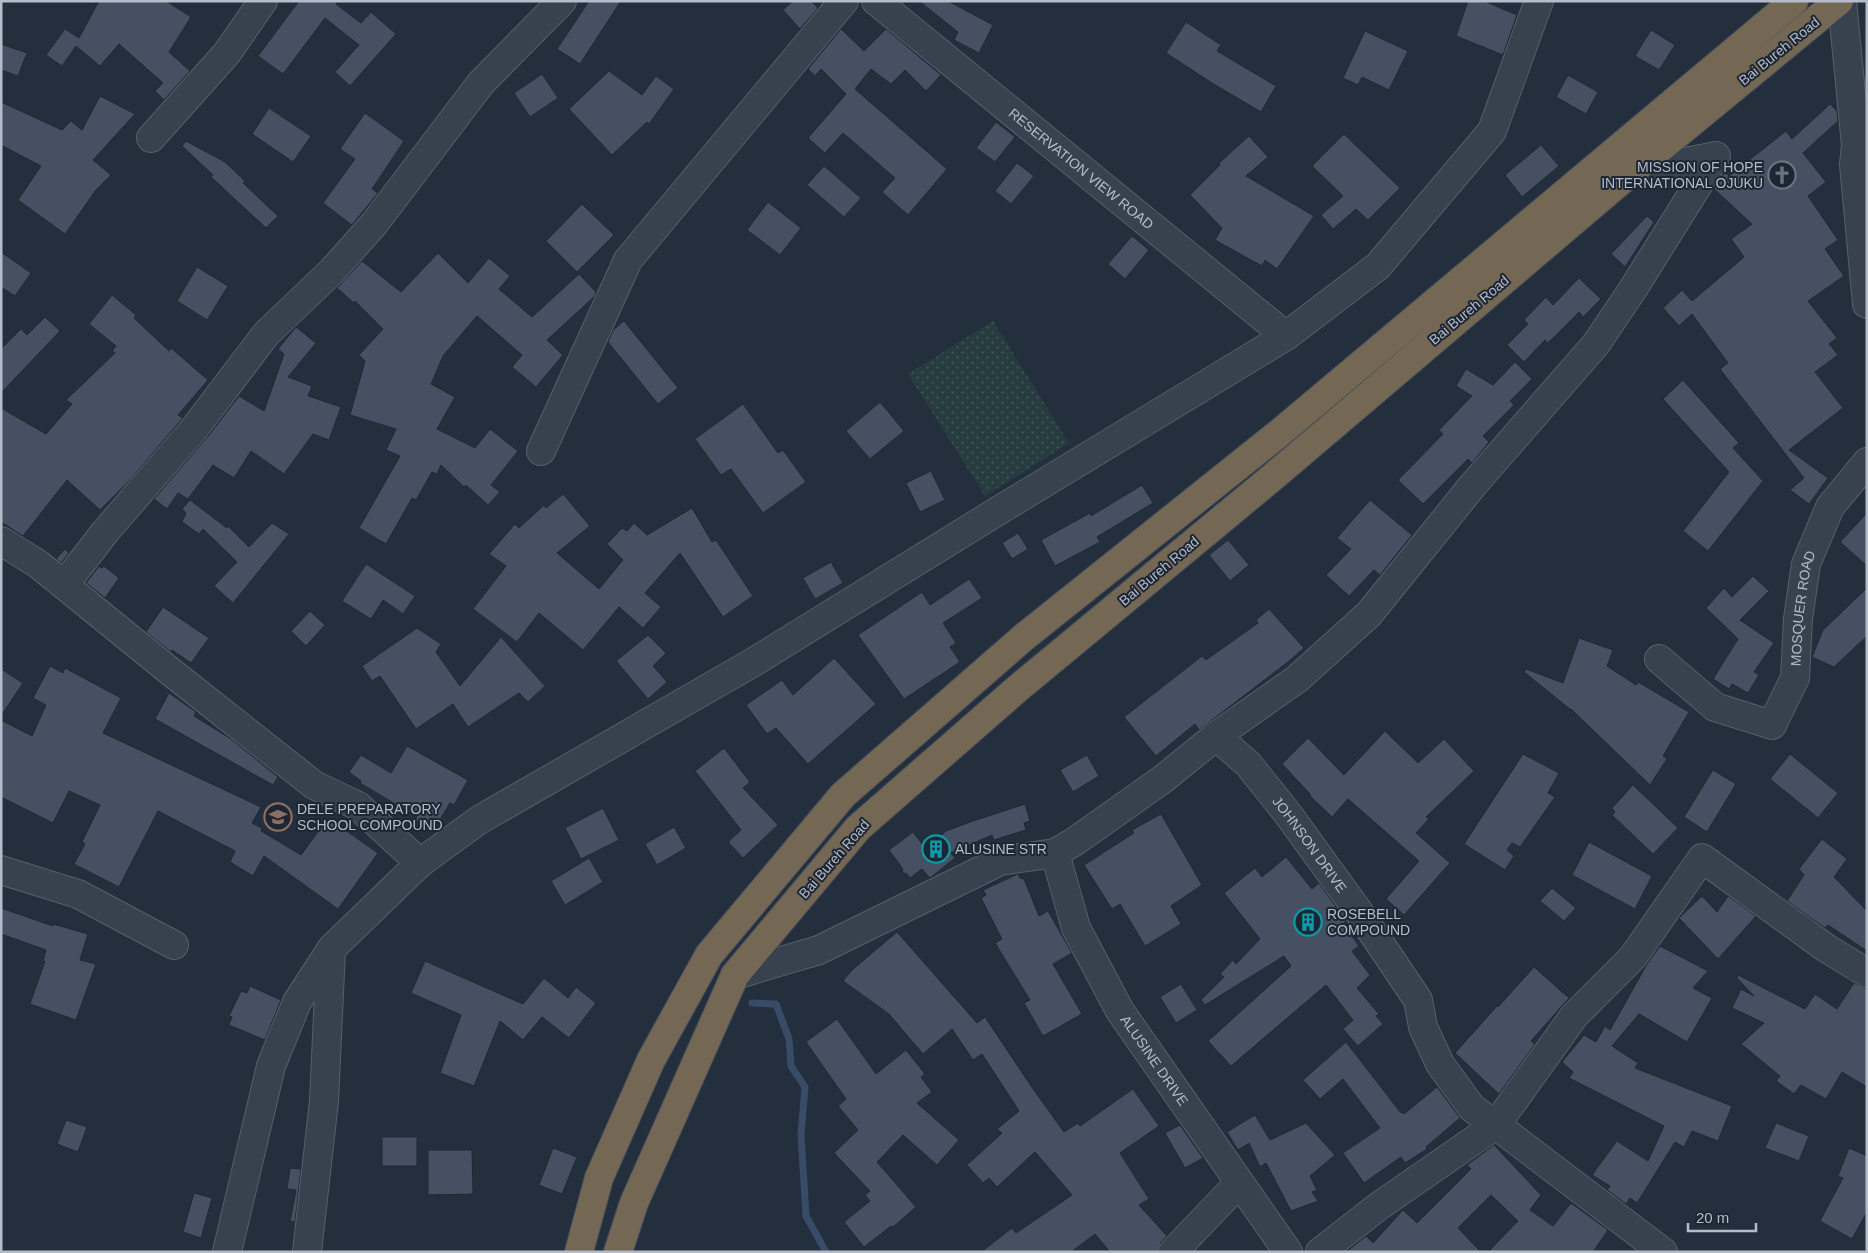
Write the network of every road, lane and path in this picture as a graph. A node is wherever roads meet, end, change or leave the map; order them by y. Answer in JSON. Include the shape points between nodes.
{"nodes":[{"id":1,"x":263,"y":1,"type":"edge"},
{"id":2,"x":562,"y":1,"type":"edge"},
{"id":3,"x":844,"y":1,"type":"edge"},
{"id":4,"x":876,"y":1,"type":"edge"},
{"id":5,"x":1539,"y":1,"type":"edge"},
{"id":6,"x":1794,"y":1,"type":"edge"},
{"id":7,"x":1841,"y":1,"type":"edge"},
{"id":8,"x":151,"y":138,"type":"dead end"},
{"id":9,"x":1861,"y":148,"type":"edge"},
{"id":10,"x":1630,"y":173,"type":"junction"},
{"id":11,"x":1867,"y":304,"type":"edge"},
{"id":12,"x":1286,"y":336,"type":"junction"},
{"id":13,"x":541,"y":451,"type":"dead end"},
{"id":14,"x":1867,"y":462,"type":"edge"},
{"id":15,"x":1,"y":541,"type":"edge"},
{"id":16,"x":64,"y":585,"type":"junction"},
{"id":17,"x":1659,"y":659,"type":"dead end"},
{"id":18,"x":1216,"y":736,"type":"junction"},
{"id":19,"x":1055,"y":853,"type":"junction"},
{"id":20,"x":420,"y":863,"type":"junction"},
{"id":21,"x":1,"y":870,"type":"edge"},
{"id":22,"x":174,"y":945,"type":"dead end"},
{"id":23,"x":332,"y":948,"type":"junction"},
{"id":24,"x":1867,"y":973,"type":"edge"},
{"id":25,"x":736,"y":975,"type":"junction"},
{"id":26,"x":1496,"y":1125,"type":"junction"},
{"id":27,"x":1239,"y":1182,"type":"junction"},
{"id":28,"x":227,"y":1252,"type":"edge"},
{"id":29,"x":307,"y":1252,"type":"edge"},
{"id":30,"x":578,"y":1252,"type":"edge"},
{"id":31,"x":618,"y":1252,"type":"edge"},
{"id":32,"x":1173,"y":1252,"type":"edge"},
{"id":33,"x":1288,"y":1252,"type":"edge"},
{"id":34,"x":1320,"y":1252,"type":"edge"},
{"id":35,"x":1663,"y":1252,"type":"edge"}],
"edges":[{"from":1,"to":8,"type":"street","via":[[227,53]]},
{"from":2,"to":16,"type":"street","via":[[481,83],[374,224],[332,271],[266,334],[194,429]]},
{"from":3,"to":13,"type":"street","via":[[628,260]]},
{"from":4,"to":12,"type":"street","name":"RESERVATION VIEW ROAD"},
{"from":5,"to":12,"type":"street","via":[[1492,131],[1378,266]]},
{"from":6,"to":30,"type":"highway","name":"Bai Bureh Road","via":[[1278,434],[1024,637],[843,795],[709,956],[651,1060],[599,1178]]},
{"from":7,"to":9,"type":"street"},
{"from":7,"to":10,"type":"highway","name":"Bai Bureh Road"},
{"from":9,"to":11,"type":"street","via":[[1854,164]]},
{"from":10,"to":18,"type":"street","via":[[1716,156],[1596,344],[1473,485],[1369,614],[1297,679]]},
{"from":10,"to":25,"type":"highway","name":"Bai Bureh Road","via":[[1274,476],[1017,689],[858,828]]},
{"from":12,"to":20,"type":"street","via":[[752,663],[479,820]]},
{"from":14,"to":17,"type":"street","name":"MOSQUER ROAD","via":[[1830,507],[1806,564],[1798,619],[1795,678],[1772,725],[1715,707]]},
{"from":15,"to":16,"type":"street"},
{"from":16,"to":20,"type":"street","via":[[314,785],[358,806]]},
{"from":18,"to":19,"type":"street","via":[[1163,779]]},
{"from":18,"to":26,"type":"street","name":"JOHNSON DRIVE","via":[[1248,764],[1350,900],[1418,1000],[1423,1027],[1440,1064],[1472,1108]]},
{"from":19,"to":25,"type":"street","via":[[1000,861],[819,950]]},
{"from":19,"to":27,"type":"street","name":"ALUSINE DRIVE","via":[[1076,928],[1120,1011]]},
{"from":20,"to":23,"type":"street"},
{"from":21,"to":22,"type":"street","via":[[78,894]]},
{"from":23,"to":28,"type":"street","via":[[296,1002],[272,1066]]},
{"from":23,"to":29,"type":"street","via":[[324,1101]]},
{"from":24,"to":26,"type":"street","via":[[1826,948],[1702,858],[1633,957],[1574,1016]]},
{"from":25,"to":31,"type":"highway","name":"Bai Bureh Road","via":[[634,1203]]},
{"from":26,"to":34,"type":"street","via":[[1379,1206]]},
{"from":26,"to":35,"type":"street","name":"JOHNSON DRIVE"},
{"from":27,"to":32,"type":"street"},
{"from":27,"to":33,"type":"street","name":"ALUSINE DRIVE"}]}
